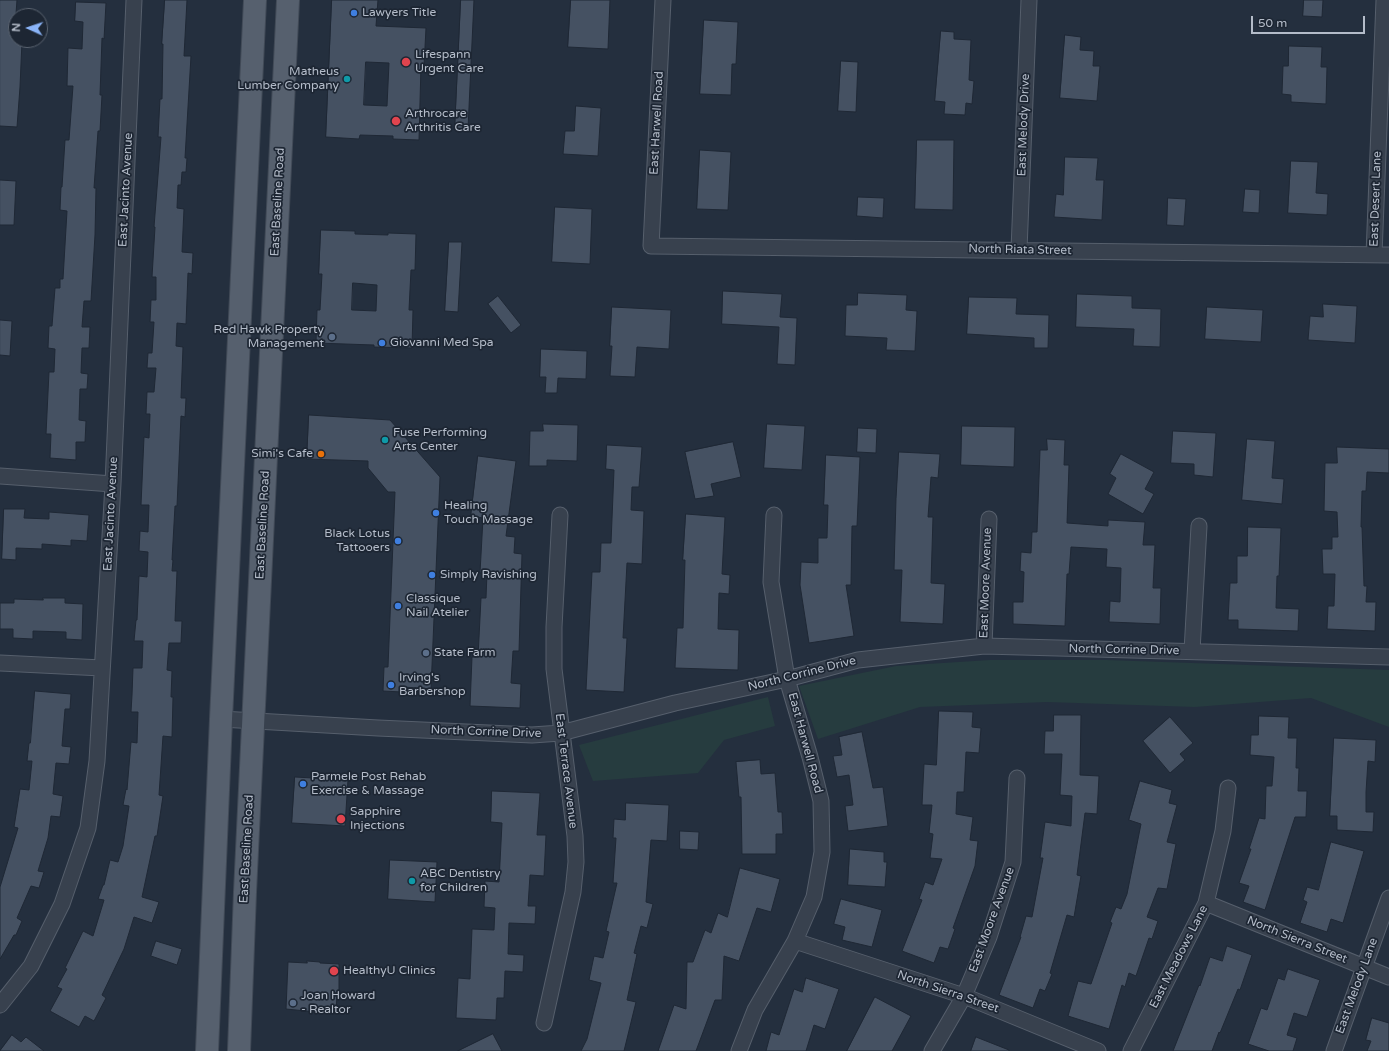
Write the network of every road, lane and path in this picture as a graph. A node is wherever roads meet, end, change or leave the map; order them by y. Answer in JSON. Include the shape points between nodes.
{"nodes":[{"id":1,"x":134,"y":0,"type":"edge"},
{"id":2,"x":255,"y":0,"type":"edge"},
{"id":3,"x":288,"y":0,"type":"edge"},
{"id":4,"x":663,"y":0,"type":"edge"},
{"id":5,"x":1029,"y":0,"type":"edge"},
{"id":6,"x":1384,"y":0,"type":"edge"},
{"id":7,"x":651,"y":246,"type":"joint"},
{"id":8,"x":1019,"y":250,"type":"junction"},
{"id":9,"x":1382,"y":255,"type":"edge"},
{"id":10,"x":0,"y":476,"type":"edge"},
{"id":11,"x":112,"y":484,"type":"junction"},
{"id":12,"x":560,"y":515,"type":"dead end"},
{"id":13,"x":774,"y":515,"type":"dead end"},
{"id":14,"x":989,"y":520,"type":"dead end"},
{"id":15,"x":1199,"y":526,"type":"dead end"},
{"id":16,"x":984,"y":646,"type":"junction"},
{"id":17,"x":1192,"y":651,"type":"junction"},
{"id":18,"x":1389,"y":657,"type":"edge"},
{"id":19,"x":0,"y":663,"type":"edge"},
{"id":20,"x":102,"y":668,"type":"junction"},
{"id":21,"x":787,"y":679,"type":"junction"},
{"id":22,"x":221,"y":719,"type":"junction"},
{"id":23,"x":254,"y":721,"type":"junction"},
{"id":24,"x":561,"y":733,"type":"junction"},
{"id":25,"x":1017,"y":778,"type":"dead end"},
{"id":26,"x":1228,"y":788,"type":"dead end"},
{"id":27,"x":1389,"y":898,"type":"edge"},
{"id":28,"x":1206,"y":903,"type":"junction"},
{"id":29,"x":795,"y":941,"type":"junction"},
{"id":30,"x":1364,"y":968,"type":"junction"},
{"id":31,"x":1389,"y":977,"type":"edge"},
{"id":32,"x":964,"y":996,"type":"junction"},
{"id":33,"x":0,"y":1005,"type":"edge"},
{"id":34,"x":544,"y":1023,"type":"dead end"},
{"id":35,"x":207,"y":1051,"type":"edge"},
{"id":36,"x":239,"y":1051,"type":"edge"},
{"id":37,"x":739,"y":1051,"type":"edge"},
{"id":38,"x":932,"y":1051,"type":"edge"},
{"id":39,"x":1098,"y":1051,"type":"edge"},
{"id":40,"x":1131,"y":1051,"type":"edge"},
{"id":41,"x":1334,"y":1051,"type":"edge"}],
"edges":[{"from":1,"to":11,"type":"street","name":"East Jacinto Avenue"},
{"from":2,"to":22,"type":"main road"},
{"from":3,"to":23,"type":"main road","name":"East Baseline Road"},
{"from":4,"to":7,"type":"street","name":"East Harwell Road"},
{"from":5,"to":8,"type":"street","name":"East Melody Drive"},
{"from":6,"to":9,"type":"street","name":"East Desert Lane"},
{"from":7,"to":8,"type":"street","name":"North Riata Street"},
{"from":8,"to":9,"type":"street","name":"North Riata Street"},
{"from":10,"to":11,"type":"street"},
{"from":11,"to":20,"type":"street","name":"East Jacinto Avenue"},
{"from":12,"to":24,"type":"street","name":"East Terrace Avenue","via":[[554,669]]},
{"from":13,"to":21,"type":"street","name":"East Harwell Road","via":[[771,582]]},
{"from":14,"to":16,"type":"street","name":"East Moore Avenue"},
{"from":15,"to":17,"type":"street"},
{"from":16,"to":17,"type":"street","name":"North Corrine Drive"},
{"from":16,"to":21,"type":"street","name":"North Corrine Drive","via":[[858,660]]},
{"from":17,"to":18,"type":"street","name":"North Corrine Drive"},
{"from":19,"to":20,"type":"street"},
{"from":20,"to":33,"type":"street","name":"East Jacinto Avenue","via":[[97,761],[88,828],[62,904],[31,966]]},
{"from":21,"to":24,"type":"street","name":"North Corrine Drive","via":[[675,703]]},
{"from":21,"to":29,"type":"street","name":"East Harwell Road","via":[[821,801],[822,852],[814,897]]},
{"from":22,"to":23,"type":"street","name":"North Corrine Drive"},
{"from":22,"to":35,"type":"main road"},
{"from":23,"to":24,"type":"street","name":"North Corrine Drive","via":[[532,735]]},
{"from":23,"to":36,"type":"main road","name":"East Baseline Road"},
{"from":24,"to":34,"type":"street","name":"East Terrace Avenue","via":[[575,836],[576,862],[573,892]]},
{"from":25,"to":32,"type":"street","name":"East Moore Avenue","via":[[1013,862],[989,937]]},
{"from":26,"to":28,"type":"street","name":"East Meadows Lane","via":[[1223,831]]},
{"from":27,"to":30,"type":"street","name":"East Melody Lane"},
{"from":28,"to":30,"type":"street","name":"North Sierra Street"},
{"from":28,"to":40,"type":"street","name":"East Meadows Lane"},
{"from":29,"to":32,"type":"street","name":"North Sierra Street"},
{"from":29,"to":37,"type":"street","name":"East Harwell Road","via":[[755,1010]]},
{"from":30,"to":31,"type":"street","name":"North Sierra Street"},
{"from":30,"to":41,"type":"street","name":"East Melody Lane"},
{"from":32,"to":38,"type":"street","name":"East Moore Avenue"},
{"from":32,"to":39,"type":"street","name":"North Sierra Street"}]}
